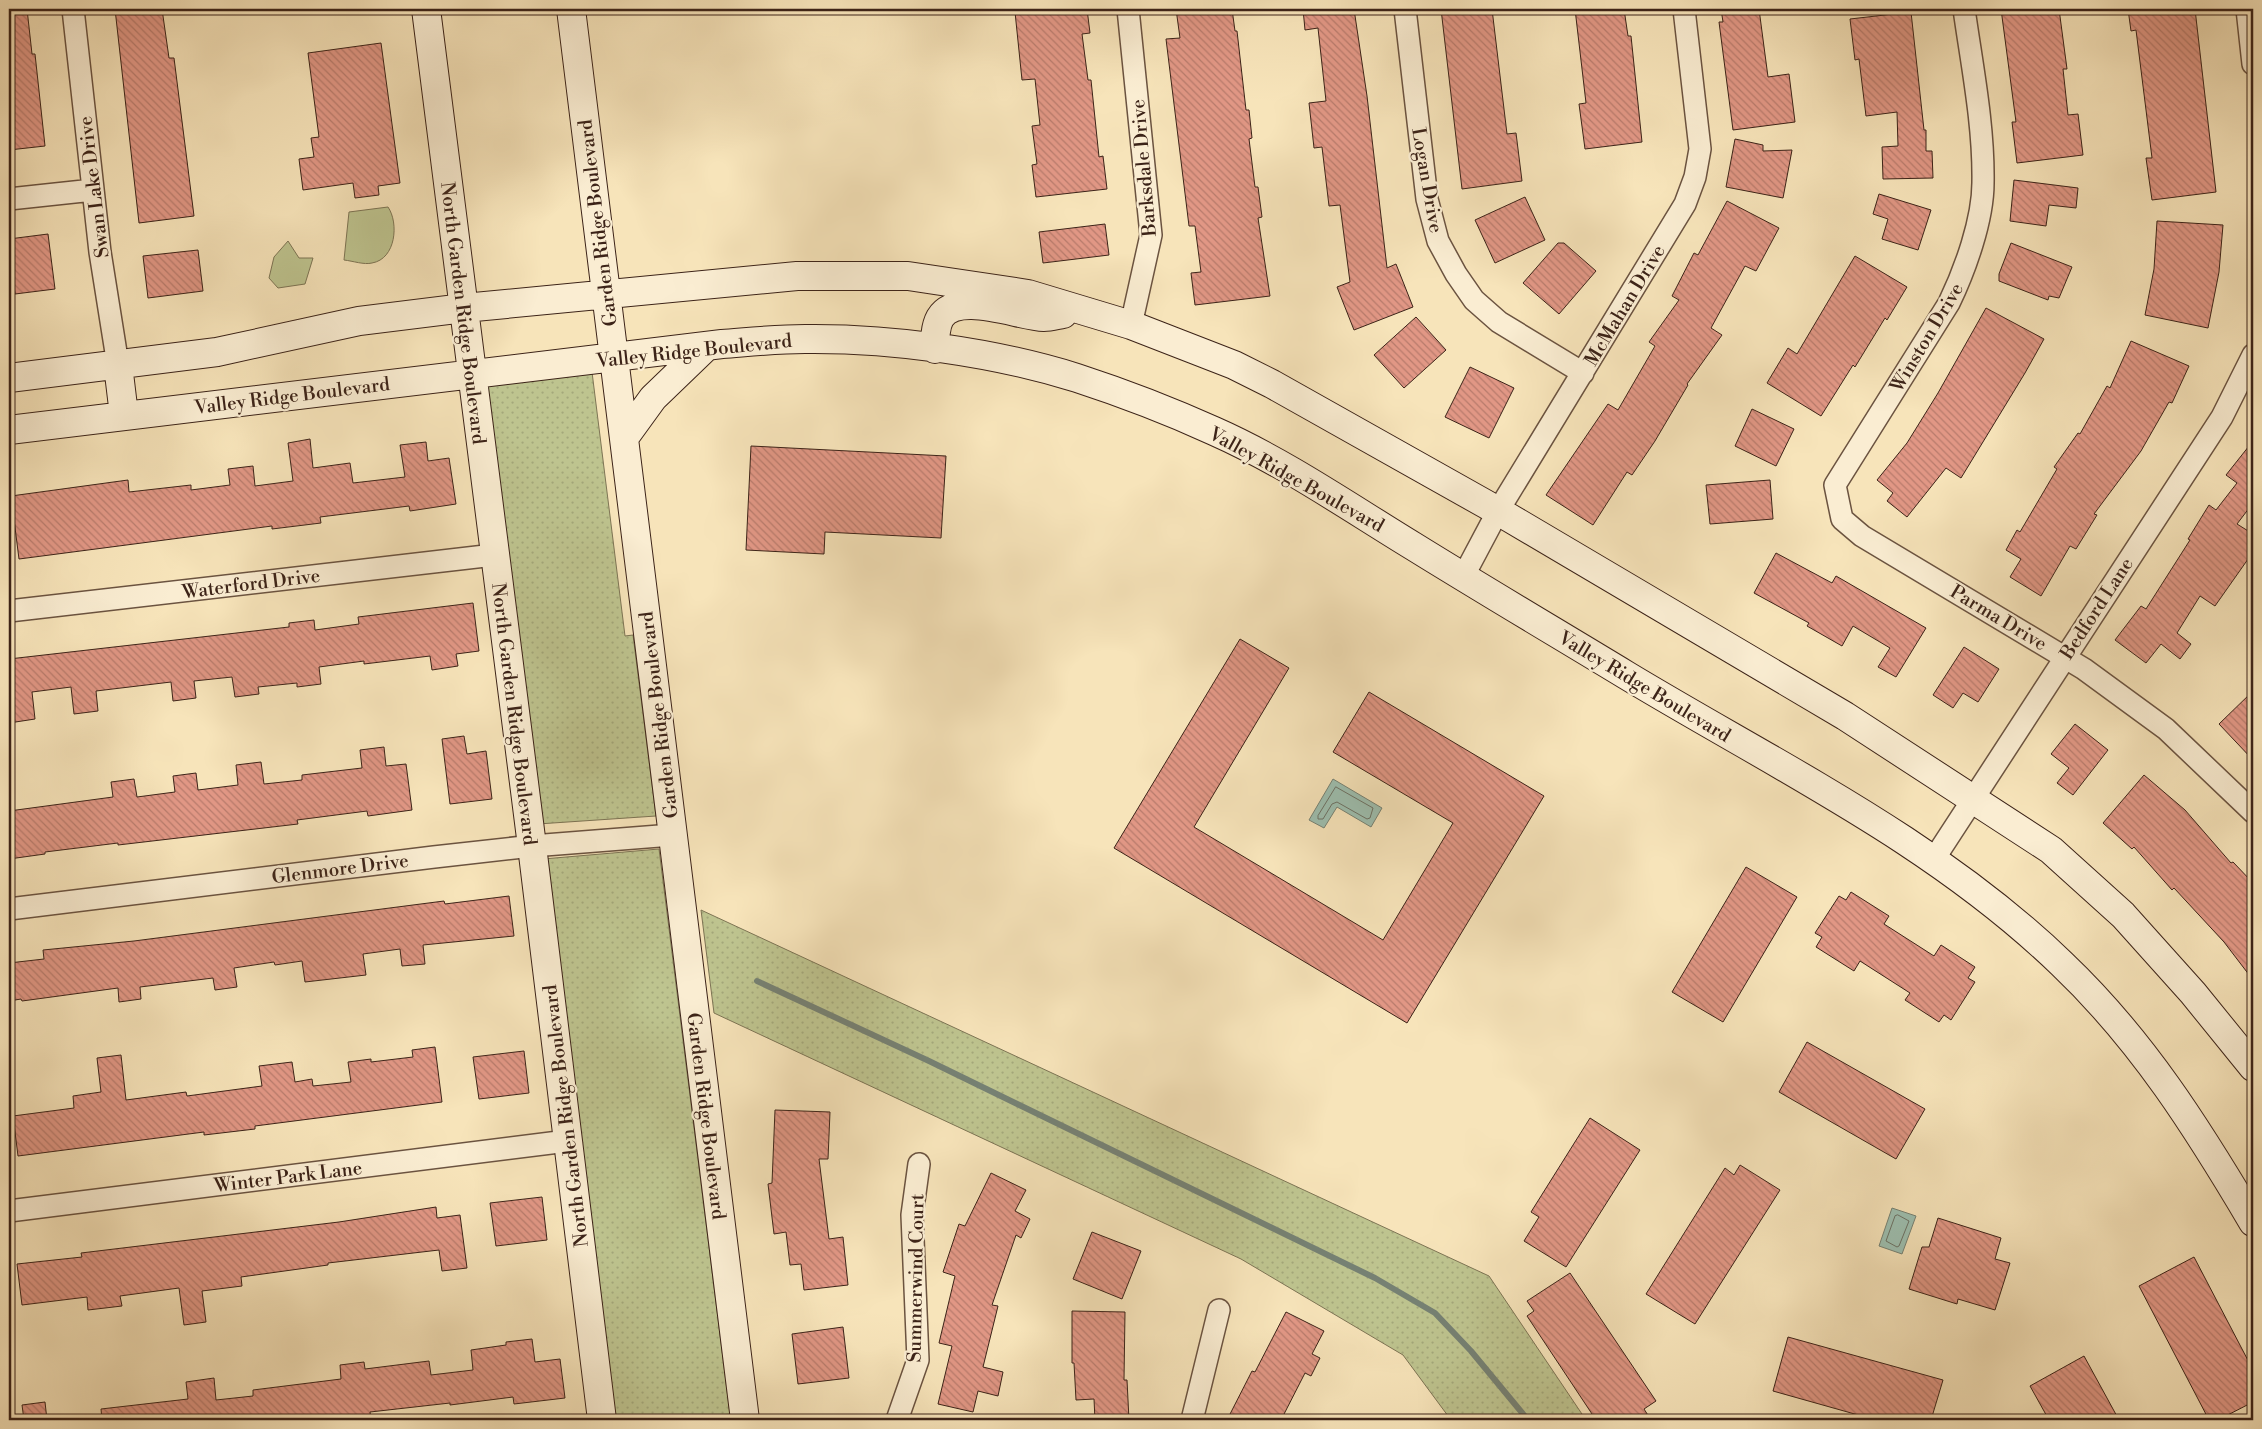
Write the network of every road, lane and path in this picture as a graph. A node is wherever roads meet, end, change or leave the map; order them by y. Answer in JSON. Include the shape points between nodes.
{"nodes":[{"id":1,"x":72,"y":9,"type":"edge"},
{"id":2,"x":426,"y":9,"type":"edge"},
{"id":3,"x":572,"y":9,"type":"edge"},
{"id":4,"x":1128,"y":9,"type":"edge"},
{"id":5,"x":1405,"y":9,"type":"edge"},
{"id":6,"x":1684,"y":9,"type":"edge"},
{"id":7,"x":1964,"y":9,"type":"edge"},
{"id":8,"x":2247,"y":9,"type":"edge"},
{"id":9,"x":2253,"y":64,"type":"edge"},
{"id":10,"x":93,"y":190,"type":"junction"},
{"id":11,"x":9,"y":199,"type":"edge"},
{"id":12,"x":606,"y":294,"type":"junction"},
{"id":13,"x":464,"y":308,"type":"junction"},
{"id":14,"x":1082,"y":311,"type":"junction"},
{"id":15,"x":1131,"y":326,"type":"junction"},
{"id":16,"x":707,"y":346,"type":"junction"},
{"id":17,"x":935,"y":348,"type":"junction"},
{"id":18,"x":2253,"y":355,"type":"edge"},
{"id":19,"x":614,"y":358,"type":"junction"},
{"id":20,"x":118,"y":365,"type":"junction"},
{"id":21,"x":1583,"y":373,"type":"junction"},
{"id":22,"x":472,"y":374,"type":"junction"},
{"id":23,"x":9,"y":378,"type":"edge"},
{"id":24,"x":124,"y":416,"type":"junction"},
{"id":25,"x":9,"y":430,"type":"edge"},
{"id":26,"x":624,"y":438,"type":"junction"},
{"id":27,"x":1837,"y":504,"type":"joint"},
{"id":28,"x":1498,"y":511,"type":"junction"},
{"id":29,"x":494,"y":555,"type":"junction"},
{"id":30,"x":1463,"y":577,"type":"junction"},
{"id":31,"x":9,"y":611,"type":"edge"},
{"id":32,"x":2064,"y":656,"type":"junction"},
{"id":33,"x":1973,"y":799,"type":"junction"},
{"id":34,"x":2253,"y":812,"type":"edge"},
{"id":35,"x":672,"y":835,"type":"junction"},
{"id":36,"x":532,"y":846,"type":"junction"},
{"id":37,"x":1934,"y":860,"type":"junction"},
{"id":38,"x":9,"y":909,"type":"edge"},
{"id":39,"x":2253,"y":1067,"type":"edge"},
{"id":40,"x":567,"y":1141,"type":"junction"},
{"id":41,"x":919,"y":1164,"type":"dead end"},
{"id":42,"x":9,"y":1211,"type":"edge"},
{"id":43,"x":2253,"y":1222,"type":"edge"},
{"id":44,"x":1219,"y":1310,"type":"dead end"},
{"id":45,"x":602,"y":1420,"type":"edge"},
{"id":46,"x":745,"y":1420,"type":"edge"},
{"id":47,"x":897,"y":1420,"type":"edge"},
{"id":48,"x":1192,"y":1420,"type":"edge"}],
"edges":[{"from":1,"to":10,"type":"street","name":"Swan Lake Drive"},
{"from":2,"to":13,"type":"main road","name":"North Garden Ridge Boulevard"},
{"from":3,"to":12,"type":"main road","name":"Garden Ridge Boulevard"},
{"from":4,"to":15,"type":"street","name":"Barksdale Drive","via":[[1151,235]]},
{"from":5,"to":21,"type":"street","name":"Logan Drive","via":[[1427,199],[1438,241],[1474,300],[1499,322]]},
{"from":6,"to":21,"type":"street","name":"McMahan Drive","via":[[1700,149],[1695,177],[1685,204]]},
{"from":7,"to":27,"type":"street","name":"Winston Drive","via":[[1981,133],[1984,184],[1975,229],[1962,276],[1949,303],[1835,485]]},
{"from":8,"to":9,"type":"street"},
{"from":10,"to":11,"type":"street"},
{"from":10,"to":20,"type":"street","name":"Swan Lake Drive"},
{"from":12,"to":13,"type":"main road"},
{"from":12,"to":14,"type":"main road","via":[[798,276],[908,276],[1028,294]]},
{"from":12,"to":19,"type":"main road","name":"Garden Ridge Boulevard"},
{"from":13,"to":20,"type":"main road","via":[[359,321],[217,352]]},
{"from":13,"to":22,"type":"main road","name":"North Garden Ridge Boulevard"},
{"from":14,"to":15,"type":"main road"},
{"from":14,"to":17,"type":"main road","via":[[1045,317],[961,305],[950,308],[940,318]]},
{"from":15,"to":28,"type":"main road","via":[[1234,365],[1264,380]]},
{"from":16,"to":17,"type":"main road","name":"Valley Ridge Boulevard","via":[[804,339]]},
{"from":16,"to":19,"type":"main road","name":"Valley Ridge Boulevard"},
{"from":16,"to":26,"type":"main road","via":[[653,398]]},
{"from":17,"to":30,"type":"main road","name":"Valley Ridge Boulevard","via":[[1015,362],[1077,378],[1217,432],[1288,470]]},
{"from":18,"to":32,"type":"street","name":"Bedford Lane","via":[[2222,417]]},
{"from":19,"to":22,"type":"main road","name":"Valley Ridge Boulevard"},
{"from":19,"to":26,"type":"main road","name":"Garden Ridge Boulevard"},
{"from":20,"to":23,"type":"main road"},
{"from":20,"to":24,"type":"main road"},
{"from":21,"to":28,"type":"street","name":"McMahan Drive"},
{"from":22,"to":24,"type":"main road","name":"Valley Ridge Boulevard"},
{"from":22,"to":29,"type":"main road","name":"North Garden Ridge Boulevard"},
{"from":24,"to":25,"type":"main road","name":"Valley Ridge Boulevard"},
{"from":26,"to":35,"type":"main road","name":"Garden Ridge Boulevard"},
{"from":27,"to":32,"type":"street","name":"Parma Drive","via":[[1842,519],[1862,536]]},
{"from":28,"to":30,"type":"street","name":"McMahan Drive"},
{"from":28,"to":33,"type":"main road","via":[[1844,716]]},
{"from":29,"to":31,"type":"street","name":"Waterford Drive"},
{"from":29,"to":36,"type":"main road","name":"North Garden Ridge Boulevard"},
{"from":30,"to":37,"type":"main road","name":"Valley Ridge Boulevard","via":[[1836,798]]},
{"from":32,"to":33,"type":"street","name":"Bedford Lane"},
{"from":32,"to":34,"type":"street","name":"Parma Drive","via":[[2166,729]]},
{"from":33,"to":37,"type":"street","name":"Bedford Lane"},
{"from":33,"to":39,"type":"main road","via":[[2051,850],[2123,915]]},
{"from":35,"to":36,"type":"street","name":"Glenmore Drive"},
{"from":35,"to":46,"type":"main road","name":"Garden Ridge Boulevard"},
{"from":36,"to":38,"type":"street","name":"Glenmore Drive"},
{"from":36,"to":40,"type":"main road","name":"North Garden Ridge Boulevard"},
{"from":37,"to":43,"type":"main road","name":"Valley Ridge Boulevard","via":[[2063,964],[2116,1021],[2198,1130]]},
{"from":40,"to":42,"type":"street","name":"Winter Park Lane"},
{"from":40,"to":45,"type":"main road","name":"North Garden Ridge Boulevard"},
{"from":41,"to":47,"type":"street","name":"Summerwind Court","via":[[912,1215],[918,1360]]},
{"from":44,"to":48,"type":"street"}]}
